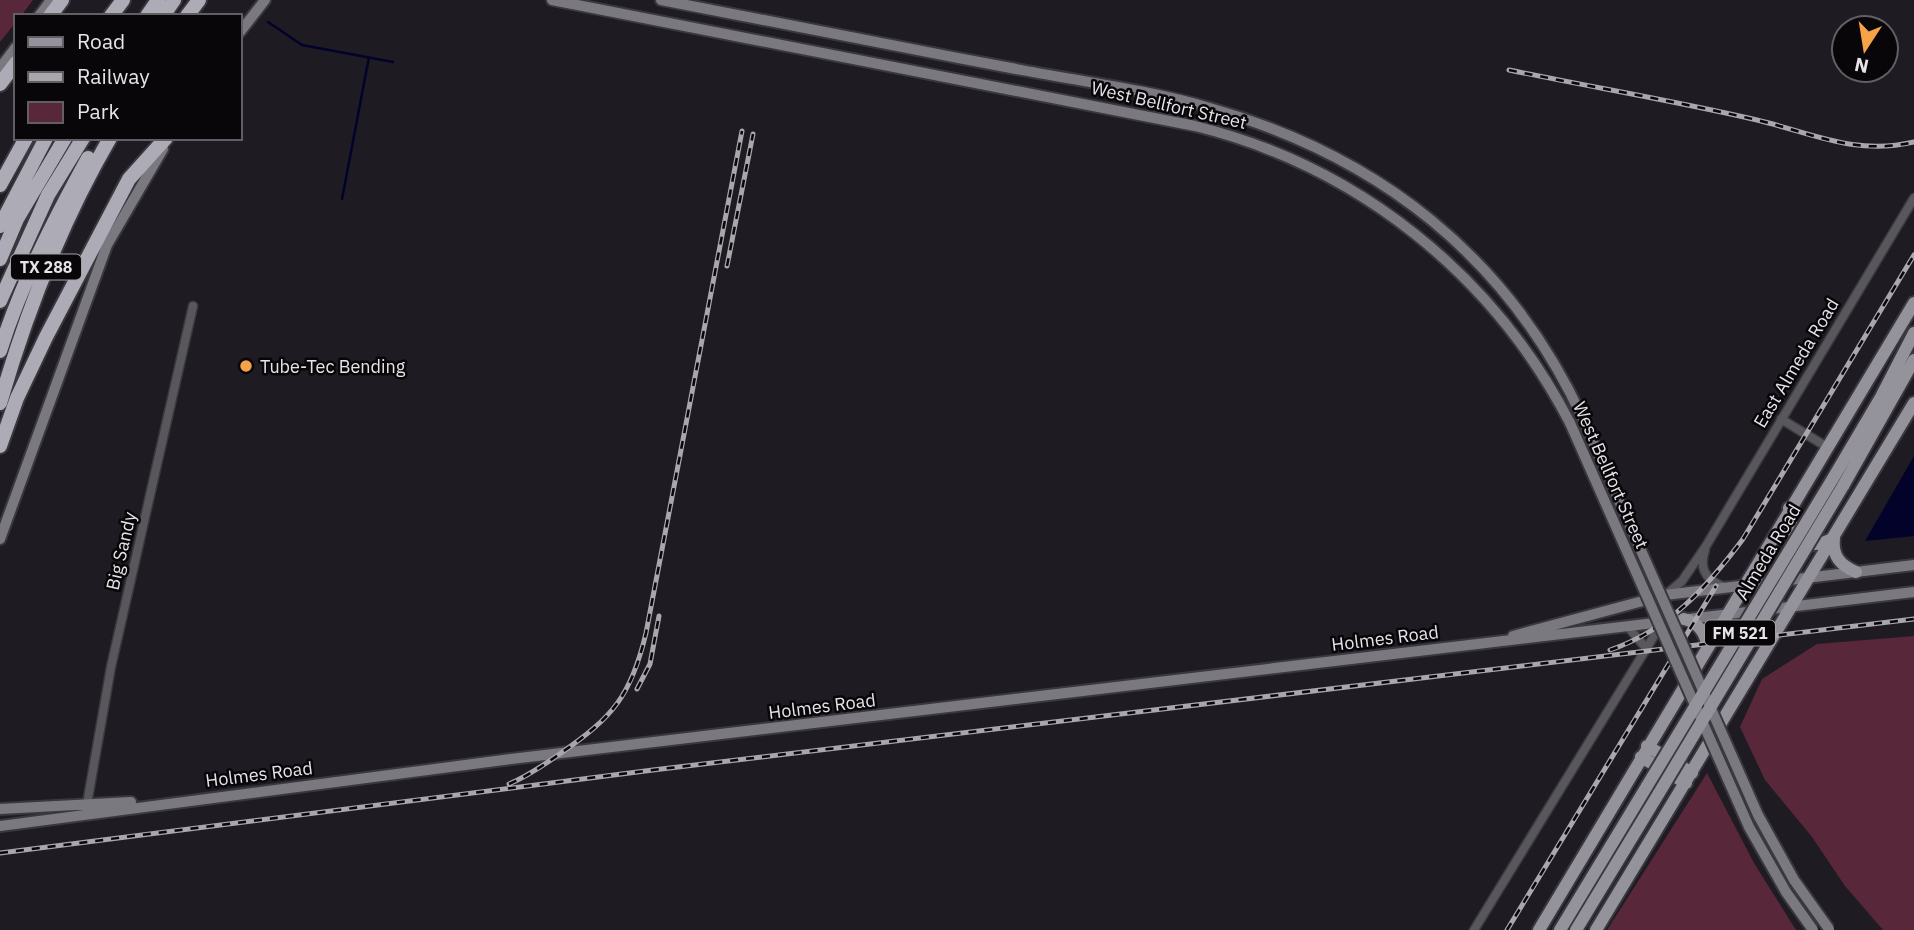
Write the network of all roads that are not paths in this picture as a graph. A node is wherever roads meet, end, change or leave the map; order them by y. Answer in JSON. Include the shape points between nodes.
{"nodes":[{"id":1,"x":254,"y":0,"type":"edge"},
{"id":2,"x":265,"y":0,"type":"edge"},
{"id":3,"x":552,"y":0,"type":"edge"},
{"id":4,"x":660,"y":0,"type":"edge"},
{"id":5,"x":242,"y":29,"type":"edge"},
{"id":6,"x":909,"y":48,"type":"junction"},
{"id":7,"x":14,"y":50,"type":"edge"},
{"id":8,"x":14,"y":66,"type":"edge"},
{"id":9,"x":0,"y":68,"type":"edge"},
{"id":10,"x":904,"y":68,"type":"junction"},
{"id":11,"x":0,"y":84,"type":"edge"},
{"id":12,"x":25,"y":140,"type":"edge"},
{"id":13,"x":45,"y":140,"type":"edge"},
{"id":14,"x":64,"y":140,"type":"edge"},
{"id":15,"x":82,"y":140,"type":"edge"},
{"id":16,"x":98,"y":140,"type":"edge"},
{"id":17,"x":109,"y":140,"type":"edge"},
{"id":18,"x":165,"y":140,"type":"edge"},
{"id":19,"x":166,"y":140,"type":"edge"},
{"id":20,"x":1357,"y":168,"type":"junction"},
{"id":21,"x":0,"y":185,"type":"edge"},
{"id":22,"x":1346,"y":185,"type":"junction"},
{"id":23,"x":1914,"y":198,"type":"edge"},
{"id":24,"x":0,"y":226,"type":"edge"},
{"id":25,"x":0,"y":260,"type":"edge"},
{"id":26,"x":0,"y":301,"type":"edge"},
{"id":27,"x":1914,"y":303,"type":"edge"},
{"id":28,"x":193,"y":306,"type":"dead end"},
{"id":29,"x":1914,"y":332,"type":"edge"},
{"id":30,"x":0,"y":351,"type":"edge"},
{"id":31,"x":1914,"y":360,"type":"edge"},
{"id":32,"x":0,"y":403,"type":"edge"},
{"id":33,"x":1914,"y":403,"type":"edge"},
{"id":34,"x":1781,"y":419,"type":"junction"},
{"id":35,"x":0,"y":446,"type":"edge"},
{"id":36,"x":1828,"y":447,"type":"junction"},
{"id":37,"x":1837,"y":483,"type":"junction"},
{"id":38,"x":1789,"y":508,"type":"junction"},
{"id":39,"x":1834,"y":537,"type":"junction"},
{"id":40,"x":0,"y":539,"type":"edge"},
{"id":41,"x":1706,"y":546,"type":"junction"},
{"id":42,"x":1914,"y":565,"type":"edge"},
{"id":43,"x":1857,"y":572,"type":"junction"},
{"id":44,"x":1811,"y":577,"type":"junction"},
{"id":45,"x":1722,"y":586,"type":"junction"},
{"id":46,"x":1743,"y":586,"type":"junction"},
{"id":47,"x":1914,"y":592,"type":"edge"},
{"id":48,"x":1665,"y":595,"type":"junction"},
{"id":49,"x":1792,"y":607,"type":"junction"},
{"id":50,"x":1726,"y":614,"type":"junction"},
{"id":51,"x":1684,"y":619,"type":"junction"},
{"id":52,"x":1663,"y":621,"type":"junction"},
{"id":53,"x":1629,"y":627,"type":"junction"},
{"id":54,"x":1480,"y":644,"type":"junction"},
{"id":55,"x":1645,"y":647,"type":"junction"},
{"id":56,"x":1707,"y":648,"type":"junction"},
{"id":57,"x":1644,"y":751,"type":"junction"},
{"id":58,"x":1689,"y":778,"type":"junction"},
{"id":59,"x":168,"y":802,"type":"junction"},
{"id":60,"x":87,"y":804,"type":"junction"},
{"id":61,"x":0,"y":809,"type":"edge"},
{"id":62,"x":0,"y":826,"type":"edge"},
{"id":63,"x":1830,"y":929,"type":"edge"},
{"id":64,"x":1474,"y":930,"type":"edge"},
{"id":65,"x":1539,"y":930,"type":"edge"},
{"id":66,"x":1560,"y":930,"type":"edge"},
{"id":67,"x":1576,"y":930,"type":"edge"},
{"id":68,"x":1596,"y":930,"type":"edge"},
{"id":69,"x":1813,"y":930,"type":"edge"}],
"edges":[{"from":1,"to":5,"type":"main road"},
{"from":2,"to":5,"type":"main road"},
{"from":3,"to":10,"type":"main road","name":"West Bellfort Street"},
{"from":4,"to":6,"type":"main road","name":"West Bellfort Street"},
{"from":6,"to":10,"type":"main road"},
{"from":6,"to":20,"type":"main road","name":"West Bellfort Street","via":[[1207,107],[1292,135]]},
{"from":7,"to":9,"type":"main road"},
{"from":8,"to":11,"type":"highway"},
{"from":10,"to":22,"type":"main road","name":"West Bellfort Street","via":[[1215,131],[1284,155]]},
{"from":12,"to":21,"type":"highway"},
{"from":13,"to":24,"type":"highway"},
{"from":14,"to":25,"type":"highway","via":[[17,219]]},
{"from":15,"to":26,"type":"highway","via":[[48,195]]},
{"from":16,"to":30,"type":"highway","via":[[61,206],[11,314]]},
{"from":17,"to":32,"type":"highway","number":"TX 288","via":[[47,265],[23,323]]},
{"from":18,"to":35,"type":"highway","via":[[129,179],[46,337]]},
{"from":19,"to":40,"type":"main road","via":[[107,245]]},
{"from":20,"to":22,"type":"main road"},
{"from":20,"to":63,"type":"main road","name":"West Bellfort Street","bridge":true,"via":[[1420,209],[1481,264],[1530,324],[1582,417],[1758,815],[1787,868]]},
{"from":22,"to":69,"type":"main road","name":"West Bellfort Street","bridge":true,"via":[[1424,240],[1470,283],[1521,344],[1570,423],[1749,827]]},
{"from":23,"to":34,"type":"street","name":"East Almeda Road"},
{"from":27,"to":36,"type":"main road"},
{"from":28,"to":60,"type":"street","name":"Big Sandy","via":[[111,667]]},
{"from":29,"to":37,"type":"main road","name":"Almeda Road","number":"FM 521"},
{"from":31,"to":37,"type":"main road","name":"Almeda Road","number":"FM 521"},
{"from":33,"to":39,"type":"main road"},
{"from":34,"to":36,"type":"street"},
{"from":34,"to":41,"type":"street","name":"East Almeda Road"},
{"from":36,"to":38,"type":"main road"},
{"from":37,"to":66,"type":"main road","name":"Almeda Road","number":"FM 521","bridge":true},
{"from":37,"to":67,"type":"main road","name":"Almeda Road","number":"FM 521","bridge":true},
{"from":38,"to":39,"type":"main road","via":[[1792,531],[1802,541],[1819,545]]},
{"from":38,"to":46,"type":"main road"},
{"from":39,"to":43,"type":"main road","via":[[1839,562]]},
{"from":39,"to":44,"type":"main road"},
{"from":41,"to":45,"type":"street","via":[[1703,570],[1707,578]]},
{"from":41,"to":48,"type":"street","name":"East Almeda Road","via":[[1682,581]]},
{"from":42,"to":43,"type":"main road","name":"Holmes Road"},
{"from":43,"to":44,"type":"main road","name":"Holmes Road"},
{"from":44,"to":46,"type":"main road","name":"Holmes Road"},
{"from":44,"to":49,"type":"main road"},
{"from":45,"to":46,"type":"main road","name":"Holmes Road"},
{"from":45,"to":48,"type":"main road","name":"Holmes Road"},
{"from":46,"to":50,"type":"main road"},
{"from":47,"to":49,"type":"main road","name":"Holmes Road"},
{"from":48,"to":54,"type":"main road","name":"Holmes Road"},
{"from":49,"to":50,"type":"main road","name":"Holmes Road"},
{"from":49,"to":58,"type":"main road"},
{"from":50,"to":51,"type":"main road","name":"Holmes Road"},
{"from":50,"to":56,"type":"main road"},
{"from":51,"to":52,"type":"main road","name":"Holmes Road"},
{"from":51,"to":56,"type":"main road","via":[[1702,631]]},
{"from":52,"to":53,"type":"main road","name":"Holmes Road"},
{"from":52,"to":55,"type":"street"},
{"from":53,"to":54,"type":"main road","name":"Holmes Road"},
{"from":53,"to":55,"type":"street"},
{"from":54,"to":59,"type":"main road","name":"Holmes Road"},
{"from":55,"to":64,"type":"street"},
{"from":56,"to":57,"type":"main road"},
{"from":57,"to":58,"type":"main road"},
{"from":57,"to":65,"type":"main road"},
{"from":58,"to":68,"type":"main road"},
{"from":59,"to":60,"type":"main road","name":"Holmes Road"},
{"from":59,"to":62,"type":"main road","name":"Holmes Road"},
{"from":60,"to":61,"type":"main road","name":"Holmes Road"}]}
